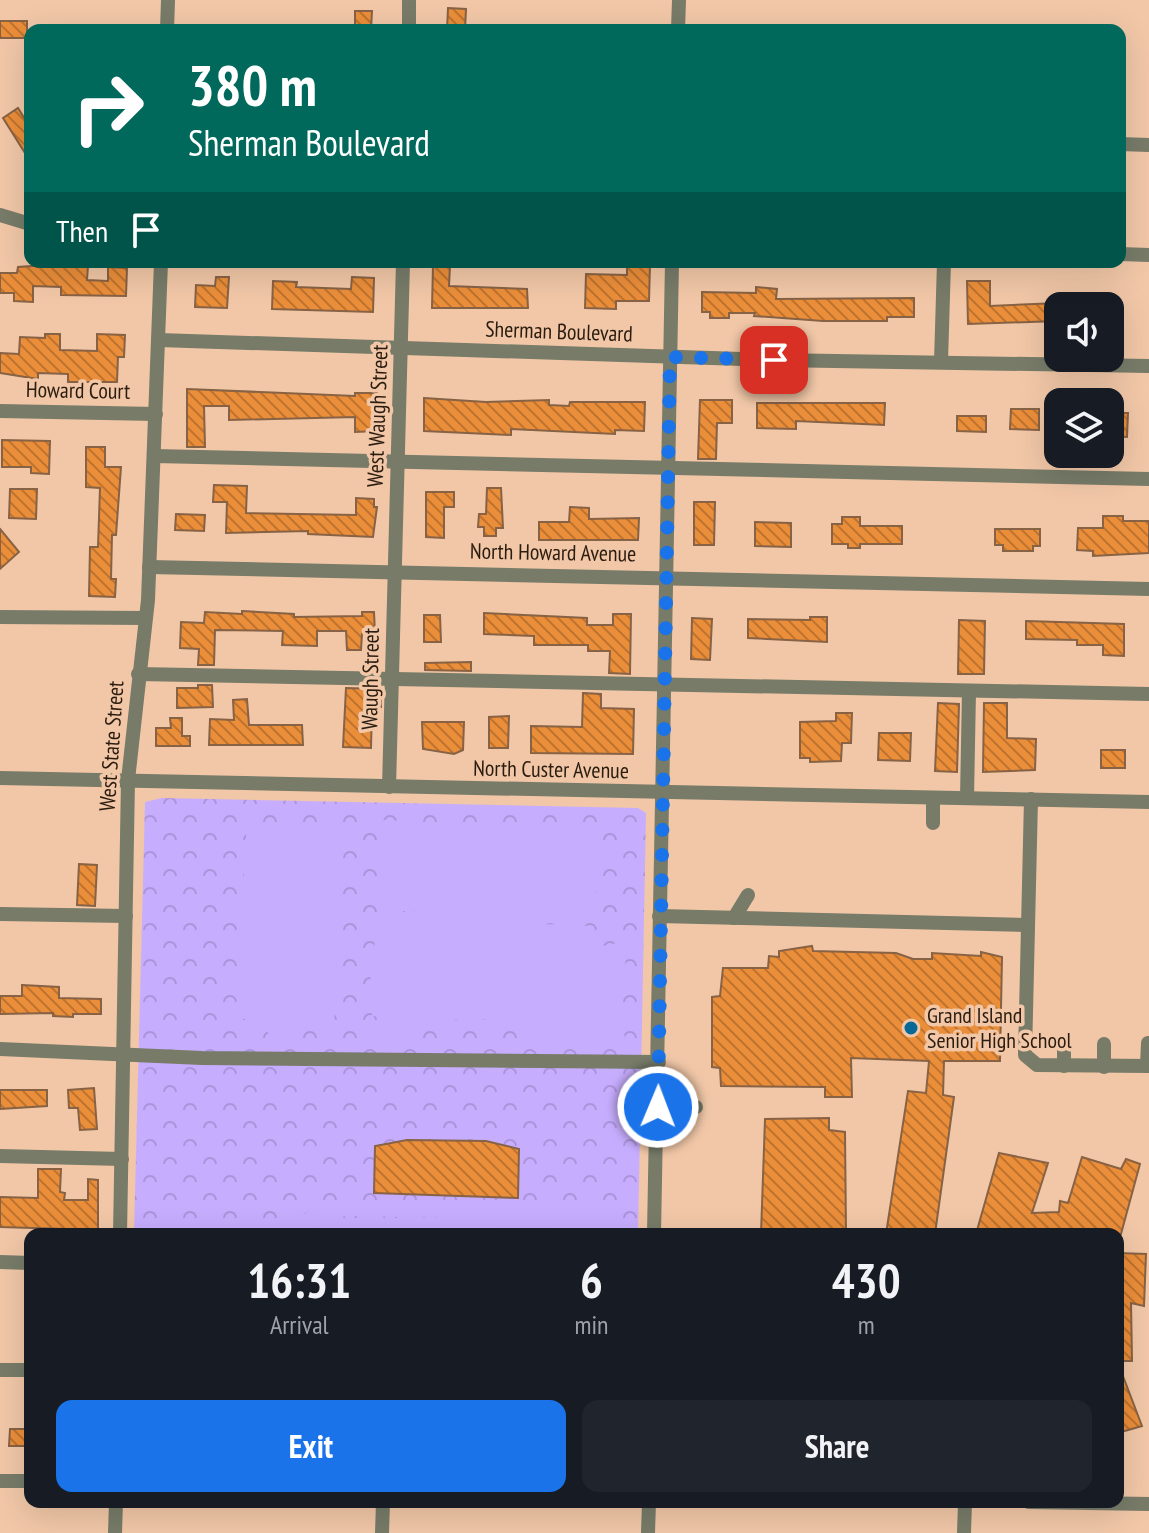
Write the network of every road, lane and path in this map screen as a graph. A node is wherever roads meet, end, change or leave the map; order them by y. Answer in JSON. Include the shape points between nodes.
{"nodes":[{"id":1,"x":168,"y":0,"type":"edge"},
{"id":2,"x":409,"y":0,"type":"edge"},
{"id":3,"x":679,"y":0,"type":"edge"},
{"id":4,"x":167,"y":24,"type":"edge"},
{"id":5,"x":409,"y":24,"type":"edge"},
{"id":6,"x":678,"y":24,"type":"edge"},
{"id":7,"x":1126,"y":144,"type":"edge"},
{"id":8,"x":1149,"y":145,"type":"edge"},
{"id":9,"x":0,"y":215,"type":"edge"},
{"id":10,"x":24,"y":222,"type":"edge"},
{"id":11,"x":1126,"y":254,"type":"edge"},
{"id":12,"x":1149,"y":255,"type":"edge"},
{"id":13,"x":161,"y":268,"type":"edge"},
{"id":14,"x":403,"y":268,"type":"edge"},
{"id":15,"x":672,"y":268,"type":"edge"},
{"id":16,"x":944,"y":268,"type":"edge"},
{"id":17,"x":159,"y":340,"type":"junction"},
{"id":18,"x":400,"y":348,"type":"junction"},
{"id":19,"x":670,"y":357,"type":"junction"},
{"id":20,"x":941,"y":362,"type":"junction"},
{"id":21,"x":1149,"y":366,"type":"edge"},
{"id":22,"x":0,"y":411,"type":"edge"},
{"id":23,"x":156,"y":414,"type":"junction"},
{"id":24,"x":154,"y":456,"type":"junction"},
{"id":25,"x":397,"y":463,"type":"junction"},
{"id":26,"x":667,"y":469,"type":"junction"},
{"id":27,"x":1149,"y":479,"type":"edge"},
{"id":28,"x":149,"y":567,"type":"junction"},
{"id":29,"x":395,"y":572,"type":"junction"},
{"id":30,"x":664,"y":576,"type":"junction"},
{"id":31,"x":1149,"y":589,"type":"edge"},
{"id":32,"x":0,"y":617,"type":"edge"},
{"id":33,"x":145,"y":618,"type":"junction"},
{"id":34,"x":138,"y":674,"type":"junction"},
{"id":35,"x":392,"y":680,"type":"junction"},
{"id":36,"x":662,"y":685,"type":"junction"},
{"id":37,"x":969,"y":691,"type":"junction"},
{"id":38,"x":1149,"y":694,"type":"edge"},
{"id":39,"x":0,"y":778,"type":"edge"},
{"id":40,"x":128,"y":780,"type":"junction"},
{"id":41,"x":389,"y":787,"type":"junction"},
{"id":42,"x":661,"y":793,"type":"junction"},
{"id":43,"x":933,"y":798,"type":"junction"},
{"id":44,"x":967,"y":798,"type":"junction"},
{"id":45,"x":1031,"y":799,"type":"junction"},
{"id":46,"x":1149,"y":802,"type":"edge"},
{"id":47,"x":933,"y":823,"type":"dead end"},
{"id":48,"x":748,"y":895,"type":"dead end"},
{"id":49,"x":0,"y":914,"type":"edge"},
{"id":50,"x":126,"y":916,"type":"junction"},
{"id":51,"x":659,"y":916,"type":"junction"},
{"id":52,"x":734,"y":918,"type":"junction"},
{"id":53,"x":1028,"y":925,"type":"junction"},
{"id":54,"x":1064,"y":1043,"type":"dead end"},
{"id":55,"x":1148,"y":1043,"type":"edge"},
{"id":56,"x":1104,"y":1044,"type":"dead end"},
{"id":57,"x":0,"y":1049,"type":"edge"},
{"id":58,"x":123,"y":1052,"type":"junction"},
{"id":59,"x":659,"y":1062,"type":"junction"},
{"id":60,"x":1064,"y":1066,"type":"junction"},
{"id":61,"x":1148,"y":1066,"type":"edge"},
{"id":62,"x":1104,"y":1067,"type":"junction"},
{"id":63,"x":658,"y":1107,"type":"junction"},
{"id":64,"x":696,"y":1107,"type":"dead end"},
{"id":65,"x":0,"y":1156,"type":"edge"},
{"id":66,"x":122,"y":1159,"type":"junction"},
{"id":67,"x":120,"y":1228,"type":"edge"},
{"id":68,"x":654,"y":1228,"type":"edge"},
{"id":69,"x":0,"y":1262,"type":"edge"},
{"id":70,"x":24,"y":1263,"type":"edge"},
{"id":71,"x":0,"y":1370,"type":"edge"},
{"id":72,"x":24,"y":1370,"type":"edge"},
{"id":73,"x":0,"y":1481,"type":"edge"},
{"id":74,"x":24,"y":1481,"type":"edge"},
{"id":75,"x":1124,"y":1504,"type":"edge"},
{"id":76,"x":1149,"y":1504,"type":"edge"},
{"id":77,"x":116,"y":1508,"type":"edge"},
{"id":78,"x":383,"y":1508,"type":"edge"},
{"id":79,"x":649,"y":1508,"type":"edge"},
{"id":80,"x":965,"y":1508,"type":"edge"},
{"id":81,"x":115,"y":1533,"type":"edge"},
{"id":82,"x":382,"y":1533,"type":"edge"},
{"id":83,"x":648,"y":1533,"type":"edge"},
{"id":84,"x":964,"y":1533,"type":"edge"}],
"edges":[{"from":1,"to":4,"type":"street"},
{"from":2,"to":5,"type":"street"},
{"from":3,"to":6,"type":"street"},
{"from":7,"to":8,"type":"street"},
{"from":9,"to":10,"type":"street"},
{"from":11,"to":12,"type":"street"},
{"from":13,"to":17,"type":"street","name":"West State Street"},
{"from":14,"to":18,"type":"street","name":"West Waugh Street"},
{"from":15,"to":19,"type":"street"},
{"from":16,"to":20,"type":"street"},
{"from":17,"to":18,"type":"street","name":"Sherman Boulevard"},
{"from":17,"to":23,"type":"street","name":"West State Street"},
{"from":18,"to":19,"type":"street","name":"Sherman Boulevard"},
{"from":18,"to":25,"type":"street","name":"West Waugh Street"},
{"from":19,"to":20,"type":"street","name":"Sherman Boulevard"},
{"from":19,"to":26,"type":"street"},
{"from":20,"to":21,"type":"street","name":"Sherman Boulevard"},
{"from":22,"to":23,"type":"street","name":"Howard Court"},
{"from":23,"to":24,"type":"street","name":"West State Street"},
{"from":24,"to":25,"type":"street"},
{"from":24,"to":28,"type":"street","name":"West State Street"},
{"from":25,"to":26,"type":"street"},
{"from":25,"to":29,"type":"street","name":"West Waugh Street"},
{"from":26,"to":27,"type":"street"},
{"from":26,"to":30,"type":"street"},
{"from":28,"to":29,"type":"street","name":"North Howard Avenue"},
{"from":28,"to":33,"type":"street","name":"West State Street"},
{"from":29,"to":30,"type":"street","name":"North Howard Avenue"},
{"from":29,"to":35,"type":"street","name":"Waugh Street"},
{"from":30,"to":31,"type":"street","name":"North Howard Avenue"},
{"from":30,"to":36,"type":"street"},
{"from":32,"to":33,"type":"street"},
{"from":33,"to":34,"type":"street","name":"West State Street"},
{"from":34,"to":35,"type":"street"},
{"from":34,"to":40,"type":"street","name":"West State Street"},
{"from":35,"to":36,"type":"street"},
{"from":35,"to":41,"type":"street","name":"Waugh Street"},
{"from":36,"to":37,"type":"street"},
{"from":36,"to":42,"type":"street"},
{"from":37,"to":38,"type":"street"},
{"from":37,"to":44,"type":"street"},
{"from":39,"to":40,"type":"street","name":"North Custer Avenue"},
{"from":40,"to":41,"type":"street","name":"North Custer Avenue"},
{"from":40,"to":50,"type":"street","name":"West State Street"},
{"from":41,"to":42,"type":"street","name":"North Custer Avenue"},
{"from":42,"to":43,"type":"street","name":"North Custer Avenue"},
{"from":42,"to":51,"type":"street"},
{"from":43,"to":44,"type":"street","name":"North Custer Avenue"},
{"from":43,"to":47,"type":"street"},
{"from":44,"to":45,"type":"street","name":"North Custer Avenue"},
{"from":45,"to":46,"type":"street","name":"North Custer Avenue"},
{"from":45,"to":53,"type":"street"},
{"from":48,"to":52,"type":"street"},
{"from":49,"to":50,"type":"street"},
{"from":50,"to":58,"type":"street","name":"West State Street"},
{"from":51,"to":52,"type":"street"},
{"from":51,"to":59,"type":"street"},
{"from":52,"to":53,"type":"street"},
{"from":53,"to":60,"type":"street","via":[[1025,1055],[1037,1065]]},
{"from":54,"to":60,"type":"street"},
{"from":55,"to":61,"type":"street"},
{"from":56,"to":62,"type":"street"},
{"from":57,"to":58,"type":"street"},
{"from":58,"to":59,"type":"street","via":[[202,1058]]},
{"from":58,"to":66,"type":"street","name":"West State Street"},
{"from":59,"to":63,"type":"street"},
{"from":60,"to":62,"type":"street"},
{"from":61,"to":62,"type":"street"},
{"from":63,"to":64,"type":"street"},
{"from":63,"to":68,"type":"street"},
{"from":65,"to":66,"type":"street"},
{"from":66,"to":67,"type":"street","name":"West State Street"},
{"from":69,"to":70,"type":"street"},
{"from":71,"to":72,"type":"street"},
{"from":73,"to":74,"type":"street"},
{"from":75,"to":76,"type":"street"},
{"from":77,"to":81,"type":"street"},
{"from":78,"to":82,"type":"street"},
{"from":79,"to":83,"type":"street"},
{"from":80,"to":84,"type":"street"}]}
